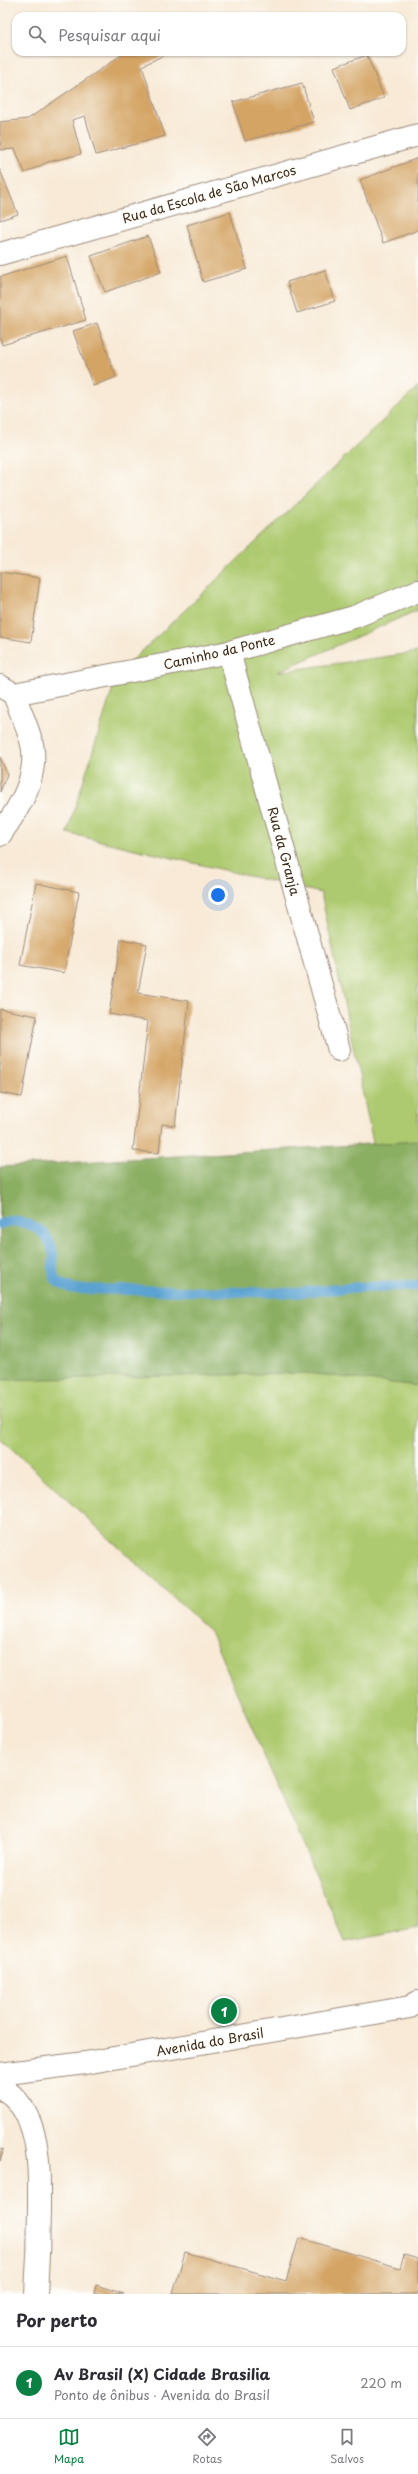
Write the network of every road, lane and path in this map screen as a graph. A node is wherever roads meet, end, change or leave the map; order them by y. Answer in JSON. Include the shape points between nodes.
{"nodes":[{"id":1,"x":418,"y":135,"type":"edge"},
{"id":2,"x":0,"y":254,"type":"edge"},
{"id":3,"x":418,"y":591,"type":"edge"},
{"id":4,"x":229,"y":652,"type":"junction"},
{"id":5,"x":7,"y":690,"type":"edge"},
{"id":6,"x":0,"y":835,"type":"edge"},
{"id":7,"x":340,"y":1050,"type":"dead end"},
{"id":8,"x":418,"y":2002,"type":"edge"},
{"id":9,"x":0,"y":2074,"type":"edge"},
{"id":10,"x":0,"y":2086,"type":"edge"},
{"id":11,"x":36,"y":2294,"type":"edge"}],
"edges":[{"from":1,"to":2,"type":"street","name":"Rua da Escola de São Marcos"},
{"from":3,"to":4,"type":"street","name":"Caminho da Ponte","via":[[354,617]]},
{"from":4,"to":5,"type":"street","name":"Caminho da Ponte"},
{"from":4,"to":7,"type":"street","name":"Rua da Granja"},
{"from":5,"to":6,"type":"street","via":[[33,750],[30,779],[20,806]]},
{"from":8,"to":9,"type":"street","name":"Avenida do Brasil","via":[[410,2007],[101,2060]]},
{"from":10,"to":11,"type":"street","via":[[23,2109],[36,2140],[40,2231]]}]}
